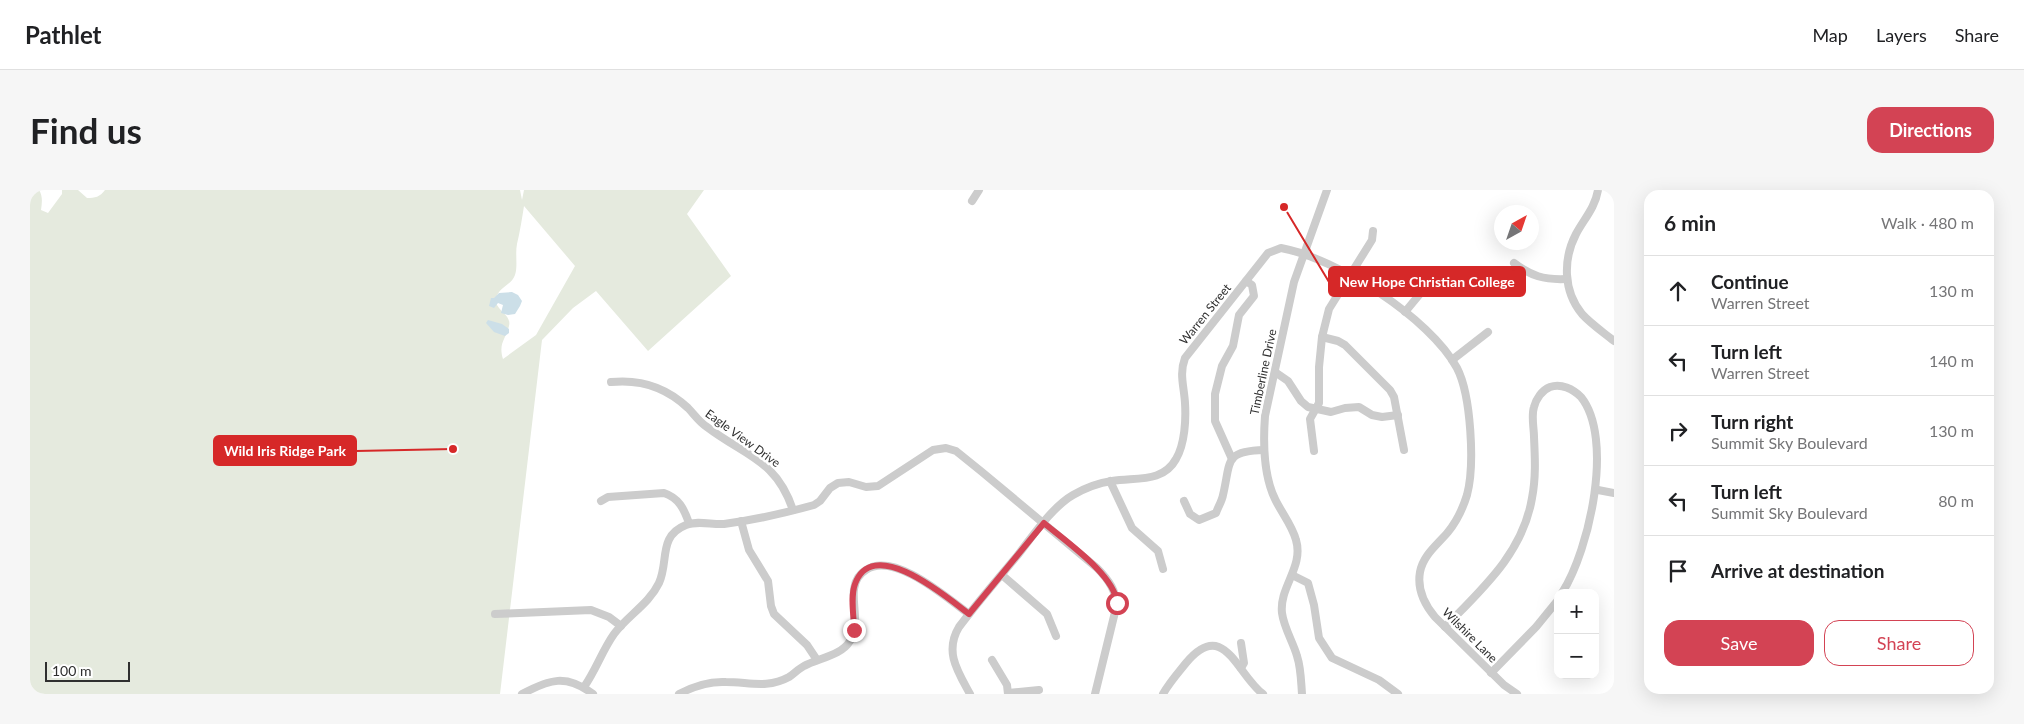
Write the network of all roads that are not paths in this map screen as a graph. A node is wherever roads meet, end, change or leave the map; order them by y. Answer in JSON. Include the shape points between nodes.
{"nodes":[{"id":1,"x":979,"y":190,"type":"edge"},
{"id":2,"x":1327,"y":190,"type":"edge"},
{"id":3,"x":1598,"y":190,"type":"edge"},
{"id":4,"x":972,"y":202,"type":"dead end"},
{"id":5,"x":1373,"y":232,"type":"dead end"},
{"id":6,"x":1303,"y":254,"type":"junction"},
{"id":7,"x":1514,"y":263,"type":"dead end"},
{"id":8,"x":1350,"y":275,"type":"junction"},
{"id":9,"x":1566,"y":279,"type":"junction"},
{"id":10,"x":1246,"y":281,"type":"junction"},
{"id":11,"x":1429,"y":284,"type":"dead end"},
{"id":12,"x":1405,"y":312,"type":"junction"},
{"id":13,"x":1488,"y":332,"type":"dead end"},
{"id":14,"x":1322,"y":337,"type":"junction"},
{"id":15,"x":1614,"y":341,"type":"edge"},
{"id":16,"x":1452,"y":360,"type":"junction"},
{"id":17,"x":1275,"y":372,"type":"junction"},
{"id":18,"x":611,"y":382,"type":"dead end"},
{"id":19,"x":1317,"y":408,"type":"junction"},
{"id":20,"x":1398,"y":415,"type":"junction"},
{"id":21,"x":1264,"y":450,"type":"junction"},
{"id":22,"x":1404,"y":450,"type":"dead end"},
{"id":23,"x":1314,"y":451,"type":"dead end"},
{"id":24,"x":1232,"y":459,"type":"junction"},
{"id":25,"x":1110,"y":481,"type":"junction"},
{"id":26,"x":1598,"y":490,"type":"junction"},
{"id":27,"x":1614,"y":493,"type":"edge"},
{"id":28,"x":600,"y":501,"type":"dead end"},
{"id":29,"x":1184,"y":501,"type":"dead end"},
{"id":30,"x":793,"y":510,"type":"junction"},
{"id":31,"x":741,"y":521,"type":"junction"},
{"id":32,"x":1044,"y":523,"type":"junction"},
{"id":33,"x":689,"y":524,"type":"junction"},
{"id":34,"x":1163,"y":568,"type":"dead end"},
{"id":35,"x":1002,"y":575,"type":"junction"},
{"id":36,"x":1292,"y":575,"type":"junction"},
{"id":37,"x":1564,"y":589,"type":"edge"},
{"id":38,"x":1554,"y":605,"type":"edge"},
{"id":39,"x":495,"y":614,"type":"dead end"},
{"id":40,"x":969,"y":614,"type":"junction"},
{"id":41,"x":621,"y":626,"type":"junction"},
{"id":42,"x":1445,"y":627,"type":"junction"},
{"id":43,"x":1056,"y":636,"type":"dead end"},
{"id":44,"x":1241,"y":643,"type":"dead end"},
{"id":45,"x":816,"y":660,"type":"junction"},
{"id":46,"x":992,"y":660,"type":"dead end"},
{"id":47,"x":1241,"y":668,"type":"junction"},
{"id":48,"x":1491,"y":673,"type":"junction"},
{"id":49,"x":584,"y":687,"type":"junction"},
{"id":50,"x":1039,"y":690,"type":"dead end"},
{"id":51,"x":1260,"y":692,"type":"edge"},
{"id":52,"x":1008,"y":693,"type":"edge"},
{"id":53,"x":522,"y":694,"type":"edge"},
{"id":54,"x":593,"y":694,"type":"edge"},
{"id":55,"x":679,"y":694,"type":"edge"},
{"id":56,"x":970,"y":694,"type":"edge"},
{"id":57,"x":1095,"y":694,"type":"edge"},
{"id":58,"x":1163,"y":694,"type":"edge"},
{"id":59,"x":1249,"y":694,"type":"edge"},
{"id":60,"x":1302,"y":694,"type":"edge"},
{"id":61,"x":1398,"y":694,"type":"edge"},
{"id":62,"x":1517,"y":694,"type":"edge"}],
"edges":[{"from":1,"to":4,"type":"street"},
{"from":2,"to":6,"type":"street"},
{"from":3,"to":9,"type":"street","via":[[1592,209],[1572,243]]},
{"from":5,"to":8,"type":"street","via":[[1373,238]]},
{"from":6,"to":8,"type":"street","name":"Wilshire Lane"},
{"from":6,"to":10,"type":"street","name":"Warren Street","via":[[1274,249]]},
{"from":6,"to":17,"type":"street","name":"Timberline Drive"},
{"from":7,"to":9,"type":"street","via":[[1536,277]]},
{"from":8,"to":12,"type":"street","name":"Wilshire Lane"},
{"from":8,"to":14,"type":"street","via":[[1329,309]]},
{"from":9,"to":15,"type":"street","via":[[1581,312]]},
{"from":10,"to":24,"type":"street","via":[[1252,285],[1254,296],[1239,315],[1215,394],[1215,421]]},
{"from":10,"to":25,"type":"street","name":"Warren Street","via":[[1185,358],[1181,368],[1185,413],[1177,458],[1165,473],[1156,477]]},
{"from":11,"to":12,"type":"street"},
{"from":12,"to":16,"type":"street","name":"Wilshire Lane"},
{"from":13,"to":16,"type":"street"},
{"from":14,"to":19,"type":"street"},
{"from":14,"to":20,"type":"street","via":[[1345,345],[1376,376],[1394,398]]},
{"from":16,"to":42,"type":"street","name":"Wilshire Lane","via":[[1462,379],[1467,401],[1469,484],[1459,515],[1424,560],[1419,579],[1426,605]]},
{"from":17,"to":19,"type":"street","via":[[1288,381],[1308,407]]},
{"from":17,"to":21,"type":"street","name":"Timberline Drive","via":[[1265,416]]},
{"from":18,"to":30,"type":"street","name":"Eagle View Drive","via":[[627,380],[649,384],[676,398],[707,428],[772,472],[788,493]]},
{"from":19,"to":20,"type":"street","via":[[1331,412],[1359,407],[1372,415]]},
{"from":19,"to":23,"type":"street","via":[[1310,419]]},
{"from":20,"to":22,"type":"street"},
{"from":21,"to":24,"type":"street","via":[[1246,450]]},
{"from":21,"to":36,"type":"street","name":"Timberline Drive","via":[[1274,497],[1296,540],[1296,566]]},
{"from":24,"to":29,"type":"street","via":[[1228,463],[1223,496],[1216,513],[1199,520],[1190,514]]},
{"from":25,"to":32,"type":"street","name":"Warren Street","via":[[1070,497]]},
{"from":25,"to":34,"type":"street","via":[[1132,528],[1158,551]]},
{"from":26,"to":27,"type":"street"},
{"from":26,"to":37,"type":"street","via":[[1587,542]]},
{"from":26,"to":42,"type":"street","via":[[1601,464],[1596,418],[1586,401],[1570,389],[1552,387],[1534,405],[1534,480],[1530,509],[1520,538],[1510,557]]},
{"from":28,"to":33,"type":"street","via":[[608,497],[664,493],[680,503]]},
{"from":30,"to":31,"type":"street"},
{"from":30,"to":32,"type":"street","via":[[816,504],[830,488],[841,482],[878,486],[933,450],[946,448],[961,456]]},
{"from":31,"to":33,"type":"street"},
{"from":31,"to":45,"type":"street","via":[[749,550],[768,580],[774,614],[807,645]]},
{"from":32,"to":35,"type":"street","name":"Warren Street"},
{"from":32,"to":57,"type":"street","via":[[1101,573],[1115,593],[1116,608]]},
{"from":33,"to":41,"type":"street","via":[[676,531],[668,542],[663,572],[656,589]]},
{"from":35,"to":40,"type":"street","name":"Warren Street"},
{"from":35,"to":43,"type":"street","via":[[1047,614]]},
{"from":36,"to":60,"type":"street","name":"Timberline Drive","via":[[1282,612],[1298,657]]},
{"from":36,"to":61,"type":"street","via":[[1308,583],[1319,638],[1332,658],[1379,680]]},
{"from":38,"to":48,"type":"street"},
{"from":39,"to":41,"type":"street","via":[[591,610]]},
{"from":40,"to":45,"type":"street","via":[[910,573],[884,567],[870,568],[860,576],[854,588],[851,640],[840,651]]},
{"from":40,"to":56,"type":"street","name":"Warren Street","via":[[956,632],[951,650],[955,666]]},
{"from":41,"to":49,"type":"street"},
{"from":42,"to":48,"type":"street","name":"Wilshire Lane"},
{"from":44,"to":47,"type":"street","via":[[1244,663]]},
{"from":45,"to":55,"type":"street","via":[[789,678],[772,684],[710,682]]},
{"from":46,"to":52,"type":"street","via":[[1007,685]]},
{"from":47,"to":51,"type":"street"},
{"from":47,"to":58,"type":"street","via":[[1230,654],[1220,648],[1202,648]]},
{"from":48,"to":62,"type":"street","name":"Wilshire Lane"},
{"from":49,"to":53,"type":"street","via":[[554,680]]},
{"from":49,"to":54,"type":"street"},
{"from":50,"to":52,"type":"street"},
{"from":51,"to":59,"type":"street"}]}
